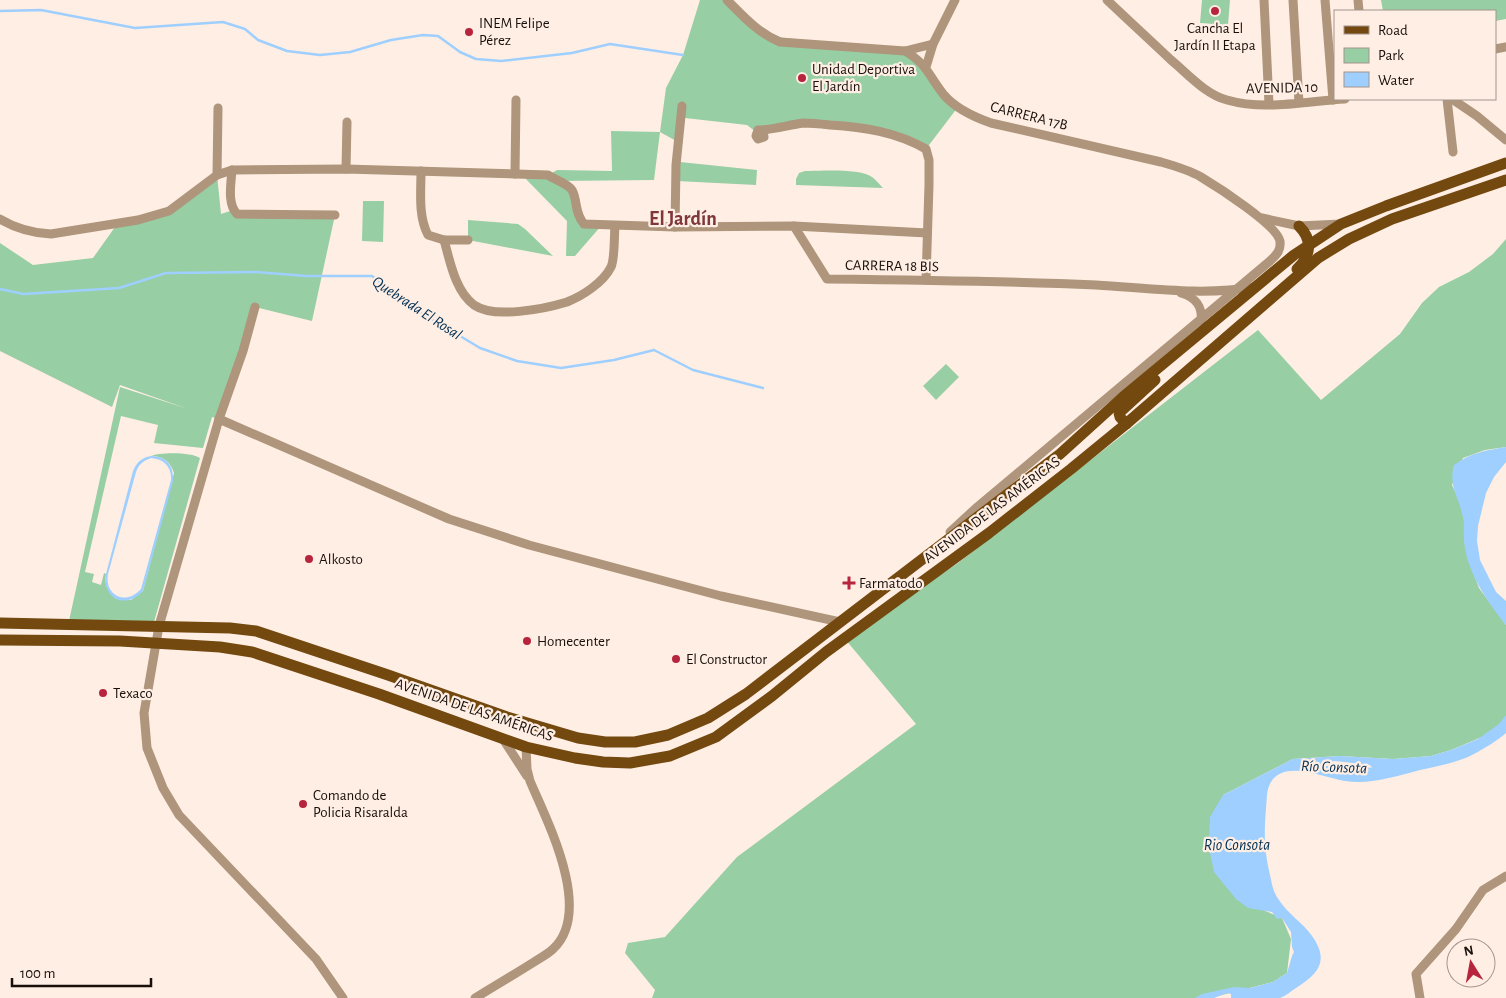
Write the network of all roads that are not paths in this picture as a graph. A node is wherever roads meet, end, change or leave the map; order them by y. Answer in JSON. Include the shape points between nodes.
{"nodes":[{"id":1,"x":727,"y":0,"type":"edge"},
{"id":2,"x":954,"y":0,"type":"edge"},
{"id":3,"x":1107,"y":0,"type":"edge"},
{"id":4,"x":1264,"y":0,"type":"edge"},
{"id":5,"x":1293,"y":0,"type":"edge"},
{"id":6,"x":1325,"y":0,"type":"edge"},
{"id":7,"x":933,"y":44,"type":"junction"},
{"id":8,"x":905,"y":51,"type":"junction"},
{"id":9,"x":926,"y":67,"type":"junction"},
{"id":10,"x":516,"y":100,"type":"dead end"},
{"id":11,"x":1333,"y":100,"type":"joint"},
{"id":12,"x":1447,"y":100,"type":"edge"},
{"id":13,"x":1457,"y":100,"type":"edge"},
{"id":14,"x":1299,"y":103,"type":"junction"},
{"id":15,"x":1269,"y":104,"type":"junction"},
{"id":16,"x":682,"y":106,"type":"dead end"},
{"id":17,"x":218,"y":108,"type":"dead end"},
{"id":18,"x":347,"y":122,"type":"dead end"},
{"id":19,"x":763,"y":131,"type":"dead end"},
{"id":20,"x":1506,"y":140,"type":"edge"},
{"id":21,"x":1452,"y":152,"type":"dead end"},
{"id":22,"x":1506,"y":163,"type":"edge"},
{"id":23,"x":346,"y":169,"type":"junction"},
{"id":24,"x":232,"y":170,"type":"junction"},
{"id":25,"x":421,"y":171,"type":"junction"},
{"id":26,"x":515,"y":174,"type":"junction"},
{"id":27,"x":217,"y":175,"type":"junction"},
{"id":28,"x":1506,"y":180,"type":"edge"},
{"id":29,"x":335,"y":215,"type":"dead end"},
{"id":30,"x":1260,"y":217,"type":"junction"},
{"id":31,"x":0,"y":219,"type":"edge"},
{"id":32,"x":1341,"y":224,"type":"junction"},
{"id":33,"x":615,"y":226,"type":"junction"},
{"id":34,"x":794,"y":226,"type":"junction"},
{"id":35,"x":1299,"y":226,"type":"junction"},
{"id":36,"x":675,"y":227,"type":"junction"},
{"id":37,"x":927,"y":232,"type":"junction"},
{"id":38,"x":444,"y":240,"type":"junction"},
{"id":39,"x":468,"y":240,"type":"dead end"},
{"id":40,"x":1308,"y":246,"type":"junction"},
{"id":41,"x":926,"y":280,"type":"junction"},
{"id":42,"x":1255,"y":287,"type":"junction"},
{"id":43,"x":1236,"y":290,"type":"junction"},
{"id":44,"x":1174,"y":291,"type":"junction"},
{"id":45,"x":1268,"y":302,"type":"junction"},
{"id":46,"x":255,"y":307,"type":"dead end"},
{"id":47,"x":1202,"y":318,"type":"junction"},
{"id":48,"x":1198,"y":335,"type":"junction"},
{"id":49,"x":219,"y":419,"type":"junction"},
{"id":50,"x":1126,"y":424,"type":"junction"},
{"id":51,"x":930,"y":554,"type":"junction"},
{"id":52,"x":840,"y":622,"type":"junction"},
{"id":53,"x":0,"y":623,"type":"edge"},
{"id":54,"x":159,"y":626,"type":"junction"},
{"id":55,"x":0,"y":640,"type":"edge"},
{"id":56,"x":156,"y":644,"type":"junction"},
{"id":57,"x":826,"y":652,"type":"junction"},
{"id":58,"x":503,"y":739,"type":"junction"},
{"id":59,"x":526,"y":747,"type":"junction"},
{"id":60,"x":530,"y":780,"type":"junction"},
{"id":61,"x":1506,"y":876,"type":"edge"},
{"id":62,"x":343,"y":998,"type":"edge"},
{"id":63,"x":475,"y":998,"type":"edge"},
{"id":64,"x":1420,"y":998,"type":"edge"}],
"edges":[{"from":1,"to":8,"type":"street","via":[[756,29],[780,42]]},
{"from":2,"to":7,"type":"street"},
{"from":3,"to":15,"type":"street","name":"AVENIDA 10","via":[[1204,88],[1225,100]]},
{"from":4,"to":15,"type":"street"},
{"from":5,"to":14,"type":"street"},
{"from":6,"to":11,"type":"street"},
{"from":7,"to":8,"type":"street"},
{"from":7,"to":9,"type":"street"},
{"from":8,"to":9,"type":"street","name":"CARRERA 17B"},
{"from":9,"to":30,"type":"street","name":"CARRERA 17B","via":[[944,96],[974,117],[1162,162],[1200,177]]},
{"from":10,"to":26,"type":"street"},
{"from":11,"to":14,"type":"street","name":"AVENIDA 10"},
{"from":12,"to":21,"type":"street"},
{"from":13,"to":20,"type":"street"},
{"from":14,"to":15,"type":"street","name":"AVENIDA 10"},
{"from":16,"to":36,"type":"street","via":[[676,165]]},
{"from":17,"to":27,"type":"street"},
{"from":18,"to":23,"type":"street"},
{"from":19,"to":37,"type":"street","via":[[806,123],[849,126],[878,130],[926,148],[929,160]]},
{"from":22,"to":32,"type":"main road","name":"AVENIDA DE LAS AMÉRICAS"},
{"from":23,"to":24,"type":"street"},
{"from":23,"to":25,"type":"street"},
{"from":24,"to":27,"type":"street"},
{"from":24,"to":29,"type":"street","via":[[231,204],[237,214]]},
{"from":25,"to":26,"type":"street"},
{"from":25,"to":38,"type":"street","via":[[424,227],[428,235]]},
{"from":26,"to":33,"type":"street","via":[[548,175],[572,191],[578,218],[584,224]]},
{"from":27,"to":31,"type":"street","via":[[169,211],[138,220],[51,234],[38,233]]},
{"from":28,"to":45,"type":"main road","name":"AVENIDA DE LAS AMÉRICAS","via":[[1392,219],[1349,239],[1318,258]]},
{"from":30,"to":35,"type":"street","name":"CARRERA 17B"},
{"from":30,"to":43,"type":"street","name":"CARRERA 17B","via":[[1278,234],[1280,251]]},
{"from":32,"to":35,"type":"street","name":"CARRERA 17B"},
{"from":32,"to":40,"type":"main road","name":"AVENIDA DE LAS AMÉRICAS"},
{"from":33,"to":36,"type":"street"},
{"from":33,"to":38,"type":"street","via":[[612,266],[600,282],[568,301],[510,312],[488,311],[473,304],[458,284]]},
{"from":34,"to":36,"type":"street"},
{"from":34,"to":37,"type":"street"},
{"from":34,"to":41,"type":"street","name":"CARRERA 18 BIS","via":[[827,279]]},
{"from":35,"to":40,"type":"main road"},
{"from":37,"to":41,"type":"street"},
{"from":38,"to":39,"type":"street"},
{"from":40,"to":42,"type":"main road","name":"AVENIDA DE LAS AMÉRICAS"},
{"from":40,"to":45,"type":"main road","via":[[1303,264],[1275,289]]},
{"from":41,"to":44,"type":"street","name":"CARRERA 18 BIS","via":[[1098,285]]},
{"from":42,"to":43,"type":"street","name":"CARRERA 18 BIS"},
{"from":42,"to":48,"type":"main road","name":"AVENIDA DE LAS AMÉRICAS"},
{"from":43,"to":44,"type":"street","name":"CARRERA 18 BIS"},
{"from":43,"to":47,"type":"street"},
{"from":44,"to":47,"type":"street","name":"CARRERA 18 BIS","via":[[1195,300]]},
{"from":45,"to":50,"type":"main road","name":"AVENIDA DE LAS AMÉRICAS"},
{"from":46,"to":49,"type":"street"},
{"from":47,"to":48,"type":"street"},
{"from":47,"to":51,"type":"street","via":[[975,509]]},
{"from":48,"to":50,"type":"main road","via":[[1173,364],[1122,409],[1120,417]]},
{"from":48,"to":51,"type":"main road","name":"AVENIDA DE LAS AMÉRICAS","via":[[1060,454]]},
{"from":49,"to":52,"type":"street","via":[[449,520],[529,545],[721,596]]},
{"from":49,"to":54,"type":"street"},
{"from":50,"to":57,"type":"main road","name":"AVENIDA DE LAS AMÉRICAS","via":[[989,533]]},
{"from":51,"to":52,"type":"main road","name":"AVENIDA DE LAS AMÉRICAS"},
{"from":52,"to":54,"type":"main road","name":"AVENIDA DE LAS AMÉRICAS","via":[[746,694],[708,718],[668,735],[635,742],[578,738],[256,631]]},
{"from":52,"to":57,"type":"main road","via":[[844,631]]},
{"from":53,"to":54,"type":"main road","name":"AVENIDA DE LAS AMÉRICAS"},
{"from":54,"to":56,"type":"street"},
{"from":55,"to":56,"type":"main road","name":"AVENIDA DE LAS AMÉRICAS"},
{"from":56,"to":58,"type":"main road","name":"AVENIDA DE LAS AMÉRICAS","via":[[252,652]]},
{"from":56,"to":62,"type":"street","via":[[144,713],[147,748],[163,788],[179,815],[316,960]]},
{"from":57,"to":59,"type":"main road","name":"AVENIDA DE LAS AMÉRICAS","via":[[716,737],[670,756],[630,763],[603,762]]},
{"from":58,"to":59,"type":"main road","name":"AVENIDA DE LAS AMÉRICAS"},
{"from":58,"to":60,"type":"street"},
{"from":59,"to":60,"type":"street"},
{"from":60,"to":63,"type":"street","via":[[561,854],[567,876],[569,915],[563,935],[553,949]]},
{"from":61,"to":64,"type":"street","via":[[1483,890],[1456,930],[1416,974]]}]}
